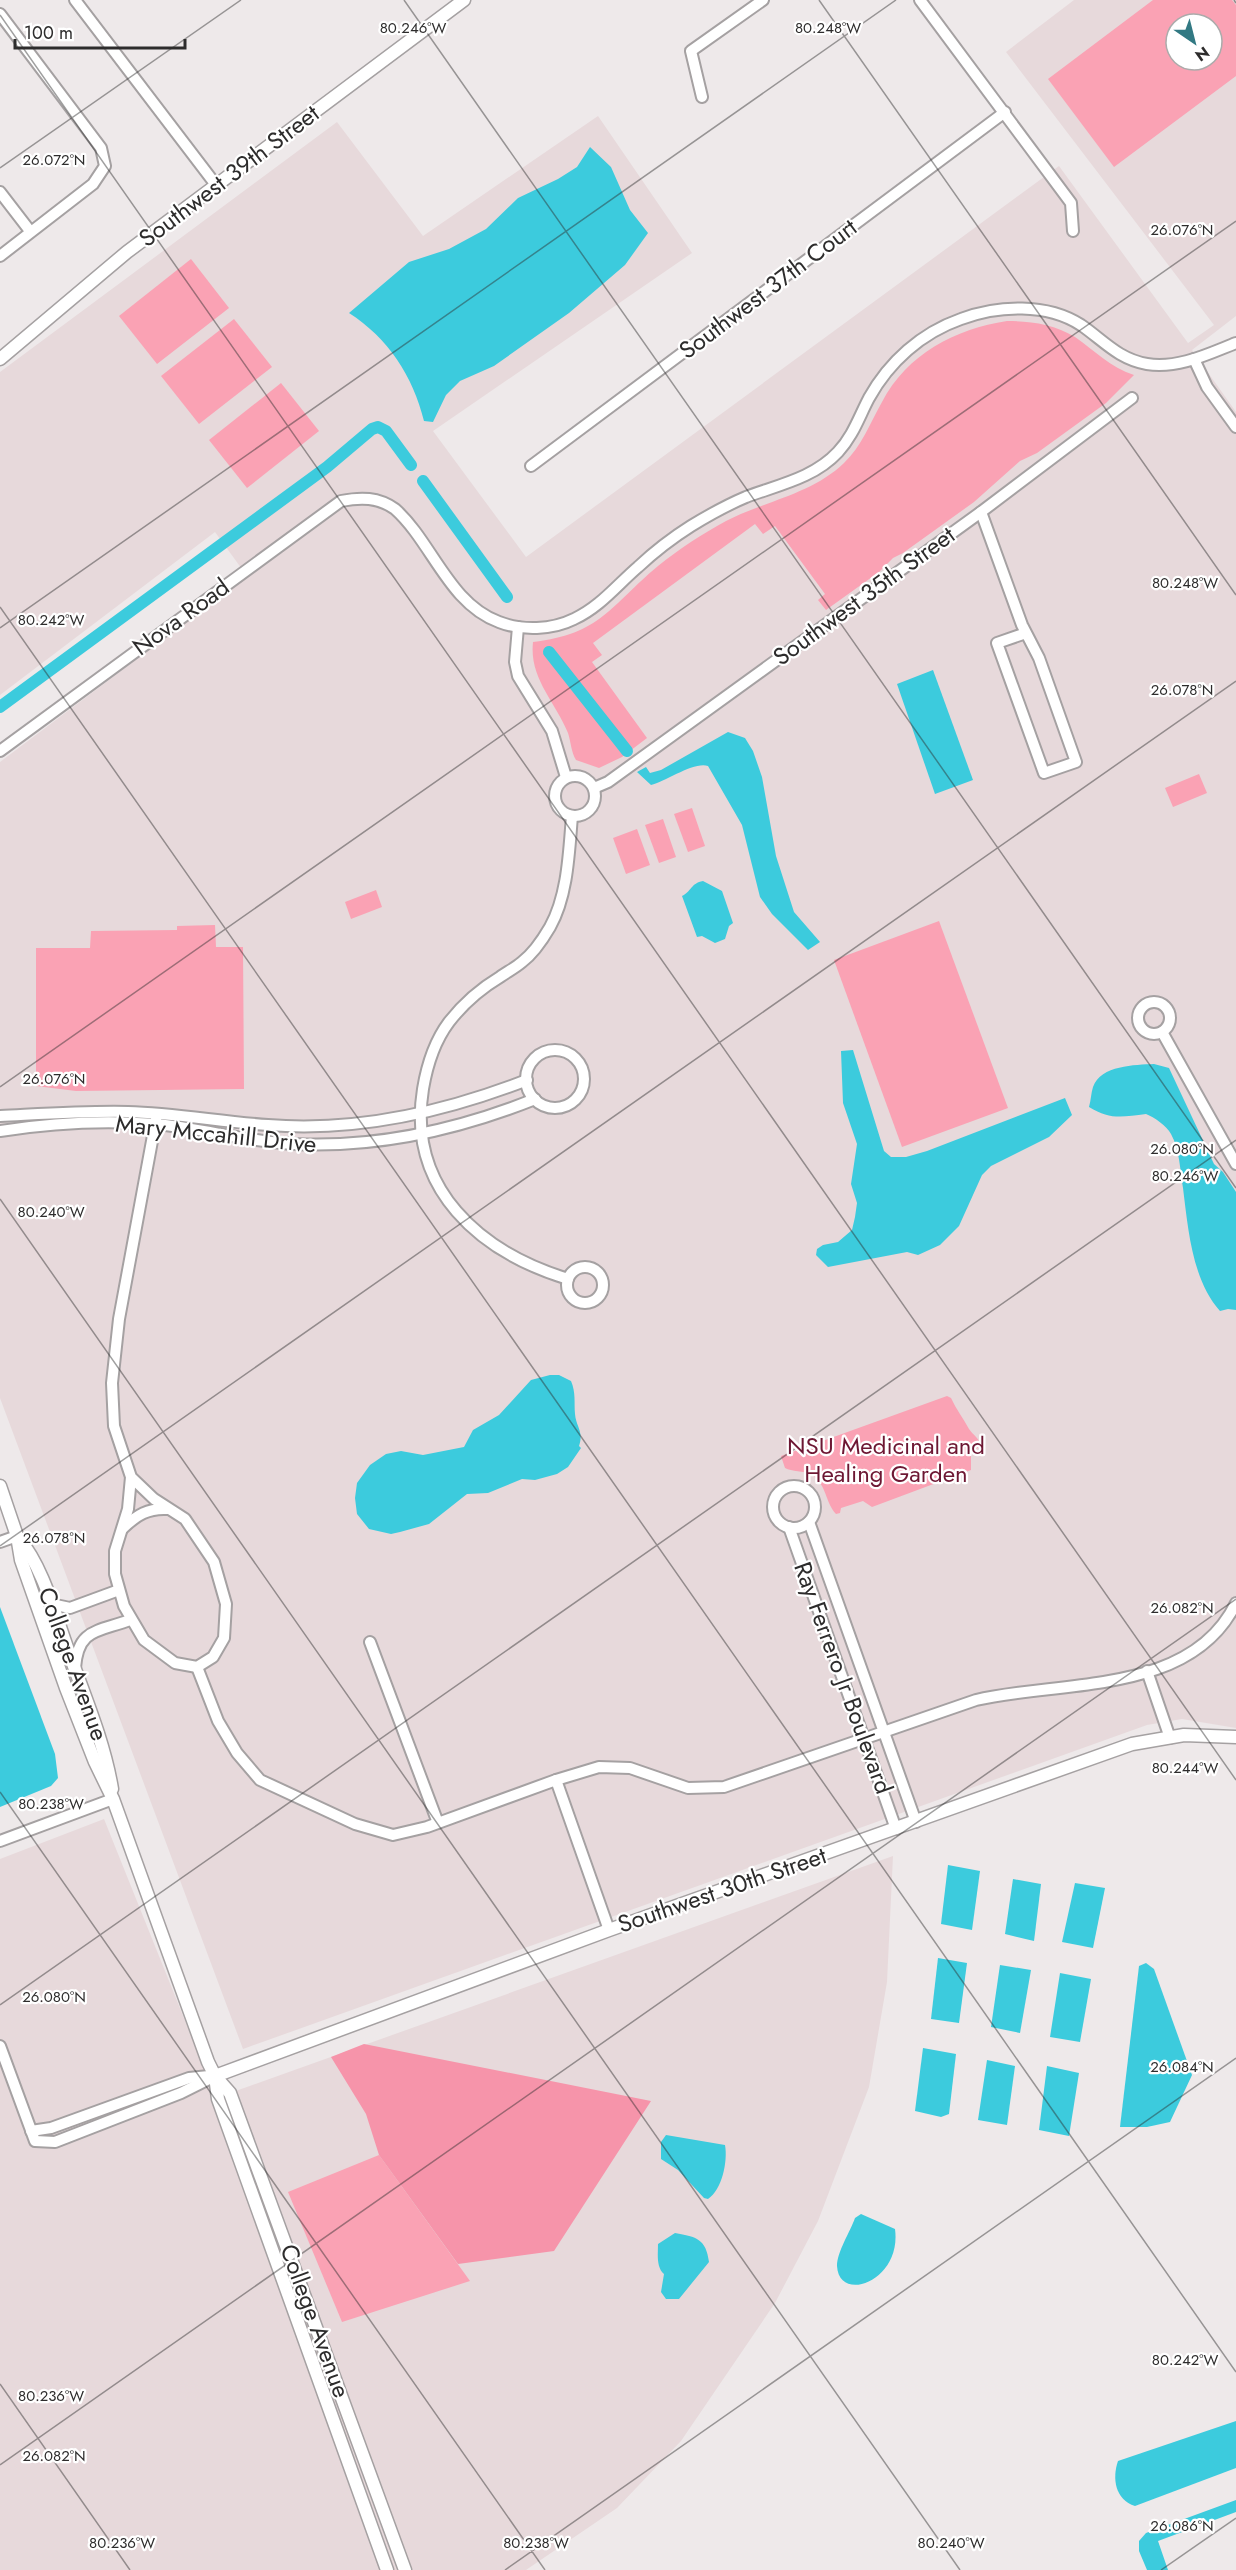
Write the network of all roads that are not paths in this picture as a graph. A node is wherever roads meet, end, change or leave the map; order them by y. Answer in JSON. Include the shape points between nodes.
{"nodes":[{"id":1,"x":75,"y":0,"type":"edge"},
{"id":2,"x":464,"y":0,"type":"edge"},
{"id":3,"x":763,"y":0,"type":"edge"},
{"id":4,"x":920,"y":0,"type":"edge"},
{"id":5,"x":0,"y":14,"type":"edge"},
{"id":6,"x":702,"y":97,"type":"dead end"},
{"id":7,"x":1005,"y":112,"type":"junction"},
{"id":8,"x":216,"y":185,"type":"junction"},
{"id":9,"x":0,"y":192,"type":"edge"},
{"id":10,"x":30,"y":231,"type":"junction"},
{"id":11,"x":1073,"y":231,"type":"dead end"},
{"id":12,"x":0,"y":256,"type":"edge"},
{"id":13,"x":1236,"y":335,"type":"edge"},
{"id":14,"x":1236,"y":343,"type":"edge"},
{"id":15,"x":1210,"y":353,"type":"junction"},
{"id":16,"x":0,"y":359,"type":"edge"},
{"id":17,"x":1194,"y":359,"type":"junction"},
{"id":18,"x":1132,"y":398,"type":"dead end"},
{"id":19,"x":1236,"y":427,"type":"edge"},
{"id":20,"x":531,"y":466,"type":"dead end"},
{"id":21,"x":981,"y":512,"type":"junction"},
{"id":22,"x":518,"y":627,"type":"junction"},
{"id":23,"x":1026,"y":633,"type":"junction"},
{"id":24,"x":0,"y":751,"type":"edge"},
{"id":25,"x":566,"y":777,"type":"junction"},
{"id":26,"x":594,"y":788,"type":"junction"},
{"id":27,"x":572,"y":816,"type":"junction"},
{"id":28,"x":1162,"y":1032,"type":"dead end"},
{"id":29,"x":527,"y":1080,"type":"junction"},
{"id":30,"x":535,"y":1099,"type":"junction"},
{"id":31,"x":420,"y":1113,"type":"junction"},
{"id":32,"x":0,"y":1116,"type":"edge"},
{"id":33,"x":156,"y":1119,"type":"junction"},
{"id":34,"x":0,"y":1131,"type":"edge"},
{"id":35,"x":422,"y":1133,"type":"junction"},
{"id":36,"x":1236,"y":1164,"type":"edge"},
{"id":37,"x":568,"y":1279,"type":"dead end"},
{"id":38,"x":131,"y":1477,"type":"junction"},
{"id":39,"x":0,"y":1486,"type":"edge"},
{"id":40,"x":168,"y":1509,"type":"junction"},
{"id":41,"x":809,"y":1522,"type":"junction"},
{"id":42,"x":789,"y":1527,"type":"junction"},
{"id":43,"x":122,"y":1528,"type":"junction"},
{"id":44,"x":18,"y":1536,"type":"junction"},
{"id":45,"x":0,"y":1542,"type":"edge"},
{"id":46,"x":119,"y":1590,"type":"junction"},
{"id":47,"x":1236,"y":1603,"type":"edge"},
{"id":48,"x":51,"y":1604,"type":"junction"},
{"id":49,"x":130,"y":1620,"type":"junction"},
{"id":50,"x":370,"y":1642,"type":"dead end"},
{"id":51,"x":197,"y":1667,"type":"junction"},
{"id":52,"x":75,"y":1668,"type":"junction"},
{"id":53,"x":1147,"y":1671,"type":"junction"},
{"id":54,"x":884,"y":1731,"type":"junction"},
{"id":55,"x":865,"y":1737,"type":"junction"},
{"id":56,"x":1236,"y":1737,"type":"edge"},
{"id":57,"x":1170,"y":1738,"type":"junction"},
{"id":58,"x":556,"y":1780,"type":"junction"},
{"id":59,"x":113,"y":1799,"type":"junction"},
{"id":60,"x":916,"y":1822,"type":"junction"},
{"id":61,"x":438,"y":1823,"type":"junction"},
{"id":62,"x":896,"y":1829,"type":"junction"},
{"id":63,"x":0,"y":1841,"type":"edge"},
{"id":64,"x":609,"y":1930,"type":"junction"},
{"id":65,"x":0,"y":2046,"type":"edge"},
{"id":66,"x":215,"y":2076,"type":"junction"},
{"id":67,"x":387,"y":2570,"type":"edge"},
{"id":68,"x":405,"y":2570,"type":"edge"}],
"edges":[{"from":1,"to":8,"type":"street"},
{"from":2,"to":8,"type":"street","name":"Southwest 39th Street"},
{"from":3,"to":6,"type":"street","via":[[692,51]]},
{"from":4,"to":7,"type":"street"},
{"from":5,"to":10,"type":"street","via":[[101,148],[105,166],[93,184]]},
{"from":7,"to":11,"type":"street","via":[[1071,203]]},
{"from":7,"to":20,"type":"street","name":"Southwest 37th Court"},
{"from":8,"to":16,"type":"street","name":"Southwest 39th Street","via":[[127,252]]},
{"from":9,"to":10,"type":"street"},
{"from":10,"to":12,"type":"street"},
{"from":13,"to":15,"type":"street"},
{"from":14,"to":15,"type":"street"},
{"from":15,"to":17,"type":"street"},
{"from":17,"to":19,"type":"street"},
{"from":17,"to":22,"type":"street","via":[[1177,364],[1128,360],[1080,324],[1041,311],[1000,309],[959,319],[923,338],[892,366],[868,400],[852,435],[822,466],[744,498],[689,527],[603,600],[573,620],[556,626]]},
{"from":18,"to":21,"type":"street","name":"Southwest 35th Street"},
{"from":21,"to":23,"type":"street"},
{"from":21,"to":26,"type":"street","name":"Southwest 35th Street","via":[[608,782]]},
{"from":22,"to":24,"type":"street","name":"Nova Road","via":[[494,620],[473,607],[401,514],[388,504],[367,498],[350,499],[332,506]]},
{"from":22,"to":25,"type":"street","via":[[515,662],[519,676],[552,731]]},
{"from":23,"to":23,"type":"street","via":[[997,643],[1044,773],[1076,762],[1040,658]]},
{"from":25,"to":26,"type":"street","via":[[579,776]]},
{"from":25,"to":27,"type":"street","via":[[557,786],[554,799],[560,810]]},
{"from":26,"to":27,"type":"street","via":[[591,808]]},
{"from":27,"to":31,"type":"street","via":[[564,883],[551,926],[525,961],[475,994],[446,1028],[431,1056]]},
{"from":28,"to":36,"type":"street"},
{"from":29,"to":30,"type":"street"},
{"from":29,"to":30,"type":"street","via":[[531,1063],[553,1050],[570,1054],[582,1067],[580,1093],[568,1105],[550,1107]]},
{"from":29,"to":31,"type":"street","name":"Mary Mccahill Drive"},
{"from":30,"to":35,"type":"street","name":"Mary Mccahill Drive"},
{"from":31,"to":33,"type":"street","name":"Mary Mccahill Drive","via":[[348,1124],[281,1126]]},
{"from":31,"to":35,"type":"street"},
{"from":32,"to":33,"type":"street","name":"Mary Mccahill Drive","via":[[116,1112]]},
{"from":33,"to":34,"type":"street","name":"Mary Mccahill Drive"},
{"from":33,"to":35,"type":"street","name":"Mary Mccahill Drive","via":[[268,1142],[297,1144],[367,1142]]},
{"from":33,"to":38,"type":"street","via":[[119,1319],[112,1383],[114,1426]]},
{"from":35,"to":37,"type":"street","via":[[438,1185],[462,1218],[504,1253]]},
{"from":38,"to":40,"type":"street"},
{"from":38,"to":43,"type":"street"},
{"from":39,"to":44,"type":"street","name":"College Avenue"},
{"from":40,"to":43,"type":"street","via":[[141,1514]]},
{"from":40,"to":51,"type":"street","via":[[185,1519],[196,1533],[213,1562],[226,1604],[224,1638],[213,1657]]},
{"from":41,"to":42,"type":"street"},
{"from":41,"to":42,"type":"street","via":[[815,1509],[812,1495],[800,1486],[786,1487],[776,1496],[773,1509],[778,1521]]},
{"from":41,"to":54,"type":"street","name":"Ray Ferrero Jr Boulevard"},
{"from":42,"to":55,"type":"street","name":"Ray Ferrero Jr Boulevard"},
{"from":43,"to":46,"type":"street","via":[[114,1559]]},
{"from":44,"to":45,"type":"street"},
{"from":44,"to":48,"type":"street","name":"College Avenue","via":[[33,1555]]},
{"from":44,"to":59,"type":"street","name":"College Avenue","via":[[21,1560],[66,1688]]},
{"from":46,"to":48,"type":"street","via":[[70,1608]]},
{"from":46,"to":49,"type":"street"},
{"from":47,"to":53,"type":"street","via":[[1215,1634],[1195,1651]]},
{"from":48,"to":52,"type":"street","name":"College Avenue"},
{"from":49,"to":51,"type":"street","via":[[144,1640],[175,1663]]},
{"from":49,"to":52,"type":"street","via":[[84,1638],[76,1651]]},
{"from":50,"to":61,"type":"street"},
{"from":51,"to":61,"type":"street","via":[[218,1721],[237,1753],[260,1780],[355,1824],[393,1835]]},
{"from":52,"to":59,"type":"street","name":"College Avenue","via":[[107,1758]]},
{"from":53,"to":54,"type":"street","via":[[1078,1687],[1010,1692]]},
{"from":53,"to":57,"type":"street"},
{"from":54,"to":55,"type":"street"},
{"from":54,"to":60,"type":"street","name":"Ray Ferrero Jr Boulevard"},
{"from":55,"to":58,"type":"street","via":[[724,1786],[688,1788],[614,1766]]},
{"from":55,"to":62,"type":"street","name":"Ray Ferrero Jr Boulevard"},
{"from":56,"to":57,"type":"street","name":"Southwest 30th Street"},
{"from":57,"to":60,"type":"street","name":"Southwest 30th Street","via":[[1132,1744]]},
{"from":58,"to":61,"type":"street"},
{"from":58,"to":64,"type":"street"},
{"from":59,"to":63,"type":"street"},
{"from":59,"to":66,"type":"street","name":"College Avenue"},
{"from":60,"to":62,"type":"street","name":"Southwest 30th Street"},
{"from":62,"to":64,"type":"street","name":"Southwest 30th Street"},
{"from":64,"to":66,"type":"street","name":"Southwest 30th Street"},
{"from":65,"to":66,"type":"street","via":[[33,2136],[189,2078]]},
{"from":66,"to":67,"type":"street","name":"College Avenue","via":[[218,2099]]},
{"from":66,"to":68,"type":"street","name":"College Avenue","via":[[230,2093]]}]}
